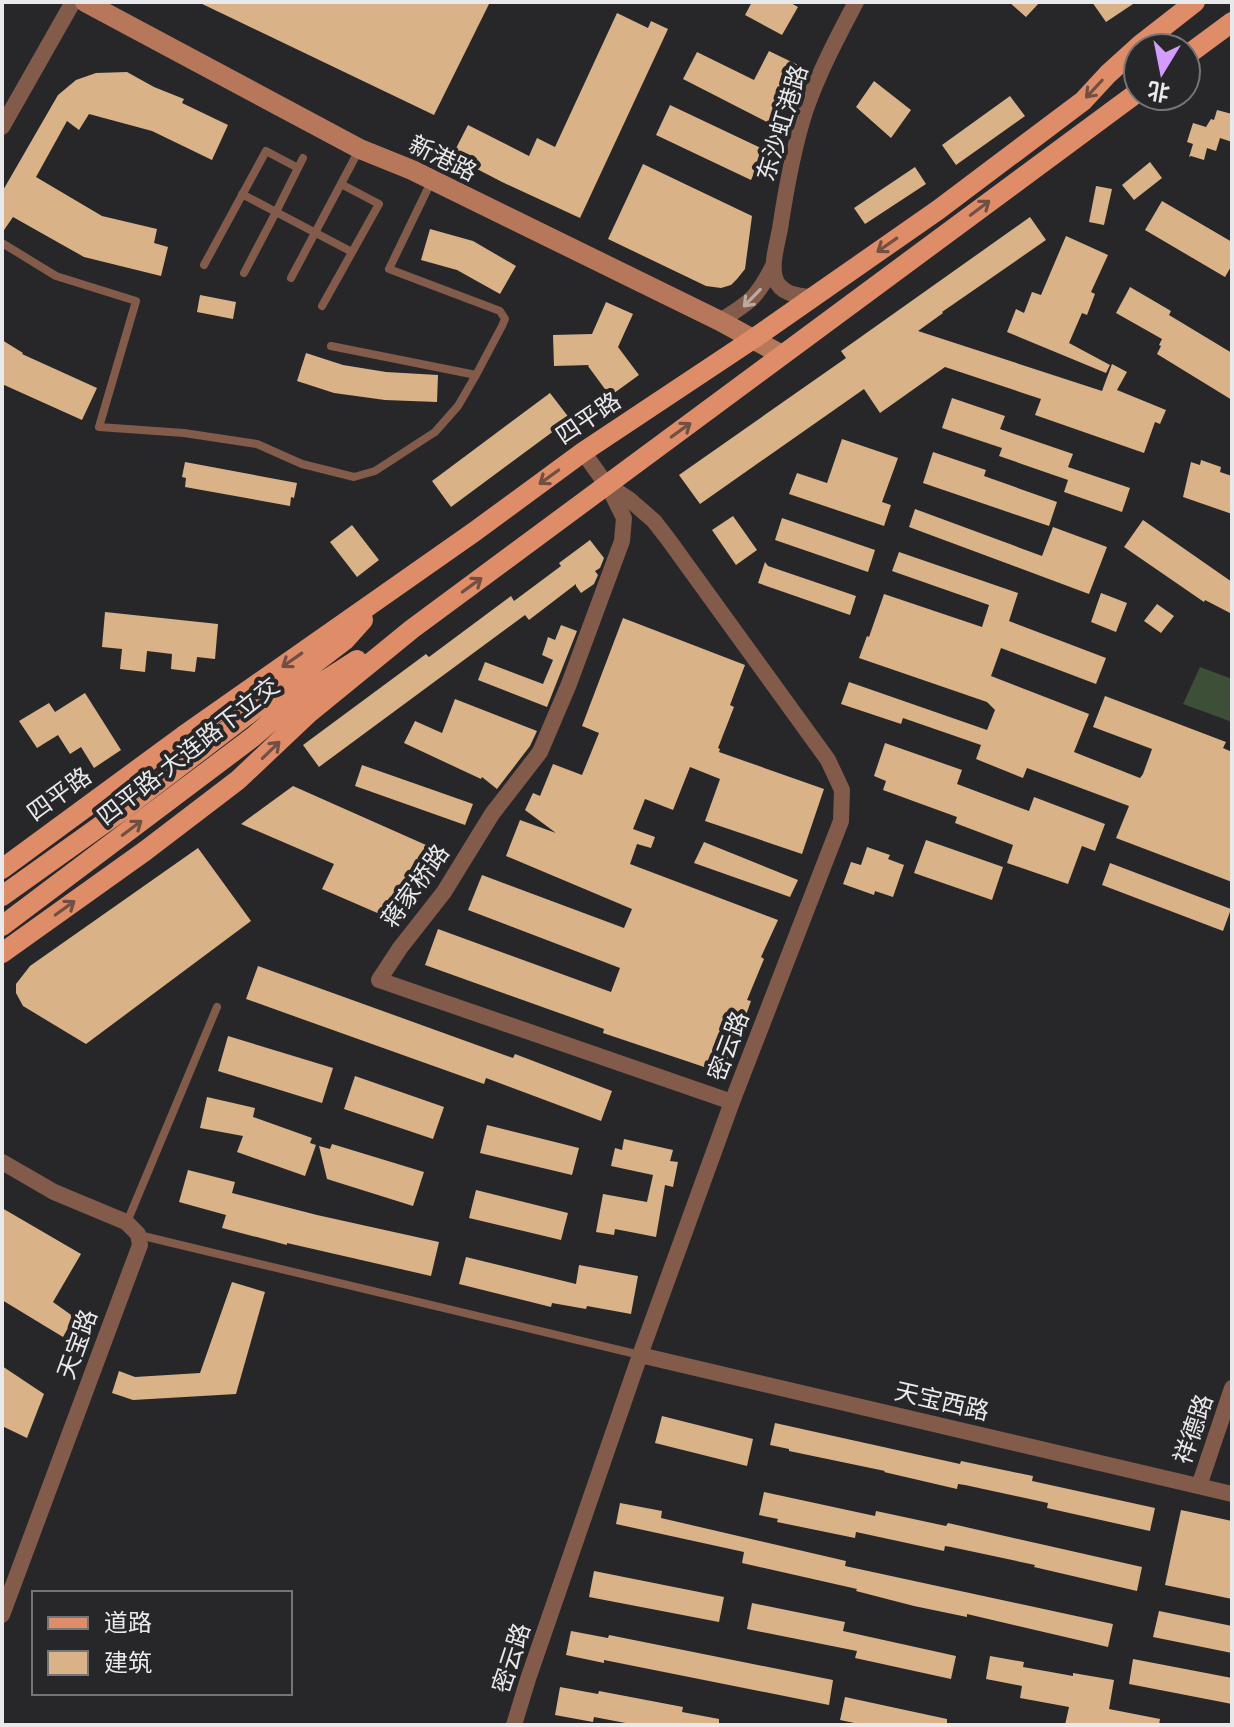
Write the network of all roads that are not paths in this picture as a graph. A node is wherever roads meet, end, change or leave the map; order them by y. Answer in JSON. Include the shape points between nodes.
{"nodes":[{"id":1,"x":73,"y":2,"type":"edge"},
{"id":2,"x":85,"y":2,"type":"edge"},
{"id":3,"x":856,"y":2,"type":"edge"},
{"id":4,"x":1195,"y":2,"type":"edge"},
{"id":5,"x":1232,"y":22,"type":"edge"},
{"id":6,"x":1202,"y":44,"type":"edge"},
{"id":7,"x":1122,"y":104,"type":"edge"},
{"id":8,"x":2,"y":127,"type":"edge"},
{"id":9,"x":360,"y":149,"type":"junction"},
{"id":10,"x":303,"y":158,"type":"dead end"},
{"id":11,"x":298,"y":168,"type":"junction"},
{"id":12,"x":431,"y":181,"type":"junction"},
{"id":13,"x":341,"y":184,"type":"junction"},
{"id":14,"x":242,"y":194,"type":"junction"},
{"id":15,"x":276,"y":212,"type":"junction"},
{"id":16,"x":316,"y":232,"type":"junction"},
{"id":17,"x":2,"y":243,"type":"edge"},
{"id":18,"x":352,"y":252,"type":"junction"},
{"id":19,"x":204,"y":265,"type":"dead end"},
{"id":20,"x":774,"y":265,"type":"junction"},
{"id":21,"x":244,"y":273,"type":"dead end"},
{"id":22,"x":291,"y":278,"type":"dead end"},
{"id":23,"x":811,"y":297,"type":"junction"},
{"id":24,"x":322,"y":306,"type":"dead end"},
{"id":25,"x":720,"y":321,"type":"junction"},
{"id":26,"x":753,"y":339,"type":"junction"},
{"id":27,"x":331,"y":346,"type":"dead end"},
{"id":28,"x":782,"y":355,"type":"junction"},
{"id":29,"x":476,"y":375,"type":"junction"},
{"id":30,"x":583,"y":452,"type":"junction"},
{"id":31,"x":606,"y":484,"type":"junction"},
{"id":32,"x":377,"y":600,"type":"junction"},
{"id":33,"x":412,"y":629,"type":"junction"},
{"id":34,"x":2,"y":869,"type":"edge"},
{"id":35,"x":2,"y":896,"type":"edge"},
{"id":36,"x":2,"y":926,"type":"edge"},
{"id":37,"x":2,"y":953,"type":"edge"},
{"id":38,"x":217,"y":1007,"type":"dead end"},
{"id":39,"x":732,"y":1102,"type":"junction"},
{"id":40,"x":2,"y":1162,"type":"edge"},
{"id":41,"x":132,"y":1228,"type":"junction"},
{"id":42,"x":640,"y":1355,"type":"junction"},
{"id":43,"x":1232,"y":1388,"type":"edge"},
{"id":44,"x":1199,"y":1486,"type":"junction"},
{"id":45,"x":1232,"y":1494,"type":"edge"},
{"id":46,"x":2,"y":1615,"type":"edge"},
{"id":47,"x":514,"y":1725,"type":"edge"}],
"edges":[{"from":1,"to":8,"type":"street"},
{"from":2,"to":9,"type":"street","name":"新港路"},
{"from":3,"to":20,"type":"street","name":"东沙虹港路","via":[[807,107]]},
{"from":4,"to":23,"type":"main road","name":"四平路","one_way":true,"via":[[1140,45],[1083,101]]},
{"from":5,"to":6,"type":"main road"},
{"from":28,"to":7,"type":"main road","one_way":true},
{"from":9,"to":12,"type":"street","name":"新港路"},
{"from":9,"to":13,"type":"lane"},
{"from":10,"to":11,"type":"lane"},
{"from":11,"to":14,"type":"lane","via":[[266,151]]},
{"from":11,"to":15,"type":"lane"},
{"from":12,"to":25,"type":"street","name":"新港路"},
{"from":12,"to":29,"type":"lane","via":[[389,269],[500,311],[505,319]]},
{"from":13,"to":16,"type":"lane"},
{"from":13,"to":18,"type":"lane","via":[[379,204]]},
{"from":14,"to":15,"type":"lane"},
{"from":14,"to":19,"type":"lane"},
{"from":15,"to":16,"type":"lane"},
{"from":15,"to":21,"type":"lane"},
{"from":16,"to":18,"type":"lane"},
{"from":16,"to":22,"type":"lane"},
{"from":17,"to":29,"type":"lane","via":[[56,276],[136,301],[99,427],[257,444],[302,464],[354,477],[375,471],[435,432]]},
{"from":18,"to":24,"type":"lane"},
{"from":20,"to":23,"type":"street","via":[[779,286]]},
{"from":20,"to":25,"type":"street","name":"东沙虹港路","one_way":true,"via":[[749,303]]},
{"from":23,"to":26,"type":"main road","name":"四平路"},
{"from":25,"to":26,"type":"street","name":"新港路"},
{"from":26,"to":28,"type":"street","name":"新港路"},
{"from":26,"to":30,"type":"main road","name":"四平路"},
{"from":27,"to":29,"type":"lane"},
{"from":31,"to":28,"type":"main road","one_way":true},
{"from":30,"to":31,"type":"street","name":"密云路"},
{"from":30,"to":32,"type":"main road","name":"四平路","one_way":true},
{"from":33,"to":31,"type":"main road","one_way":true},
{"from":31,"to":39,"type":"street","name":"密云路","via":[[654,521],[668,539],[828,760],[842,790],[841,821]]},
{"from":31,"to":39,"type":"street","name":"蒋家桥路","via":[[624,518],[622,541],[540,752],[379,980]]},
{"from":32,"to":34,"type":"main road","name":"四平路","one_way":true},
{"from":32,"to":35,"type":"main road","name":"四平路-大连路下立交","via":[[345,640]]},
{"from":36,"to":33,"type":"main road","name":"四平路-大连路下立交","one_way":true,"via":[[301,696]]},
{"from":37,"to":33,"type":"main road","one_way":true,"via":[[238,780],[309,713]]},
{"from":38,"to":41,"type":"lane"},
{"from":39,"to":42,"type":"street","name":"密云路"},
{"from":40,"to":41,"type":"street"},
{"from":41,"to":42,"type":"lane"},
{"from":41,"to":46,"type":"street","name":"天宝路","via":[[140,1245]]},
{"from":42,"to":44,"type":"street","name":"天宝西路"},
{"from":42,"to":47,"type":"street","name":"密云路"},
{"from":43,"to":44,"type":"street","name":"祥德路"},
{"from":44,"to":45,"type":"street","name":"天宝西路"}]}
